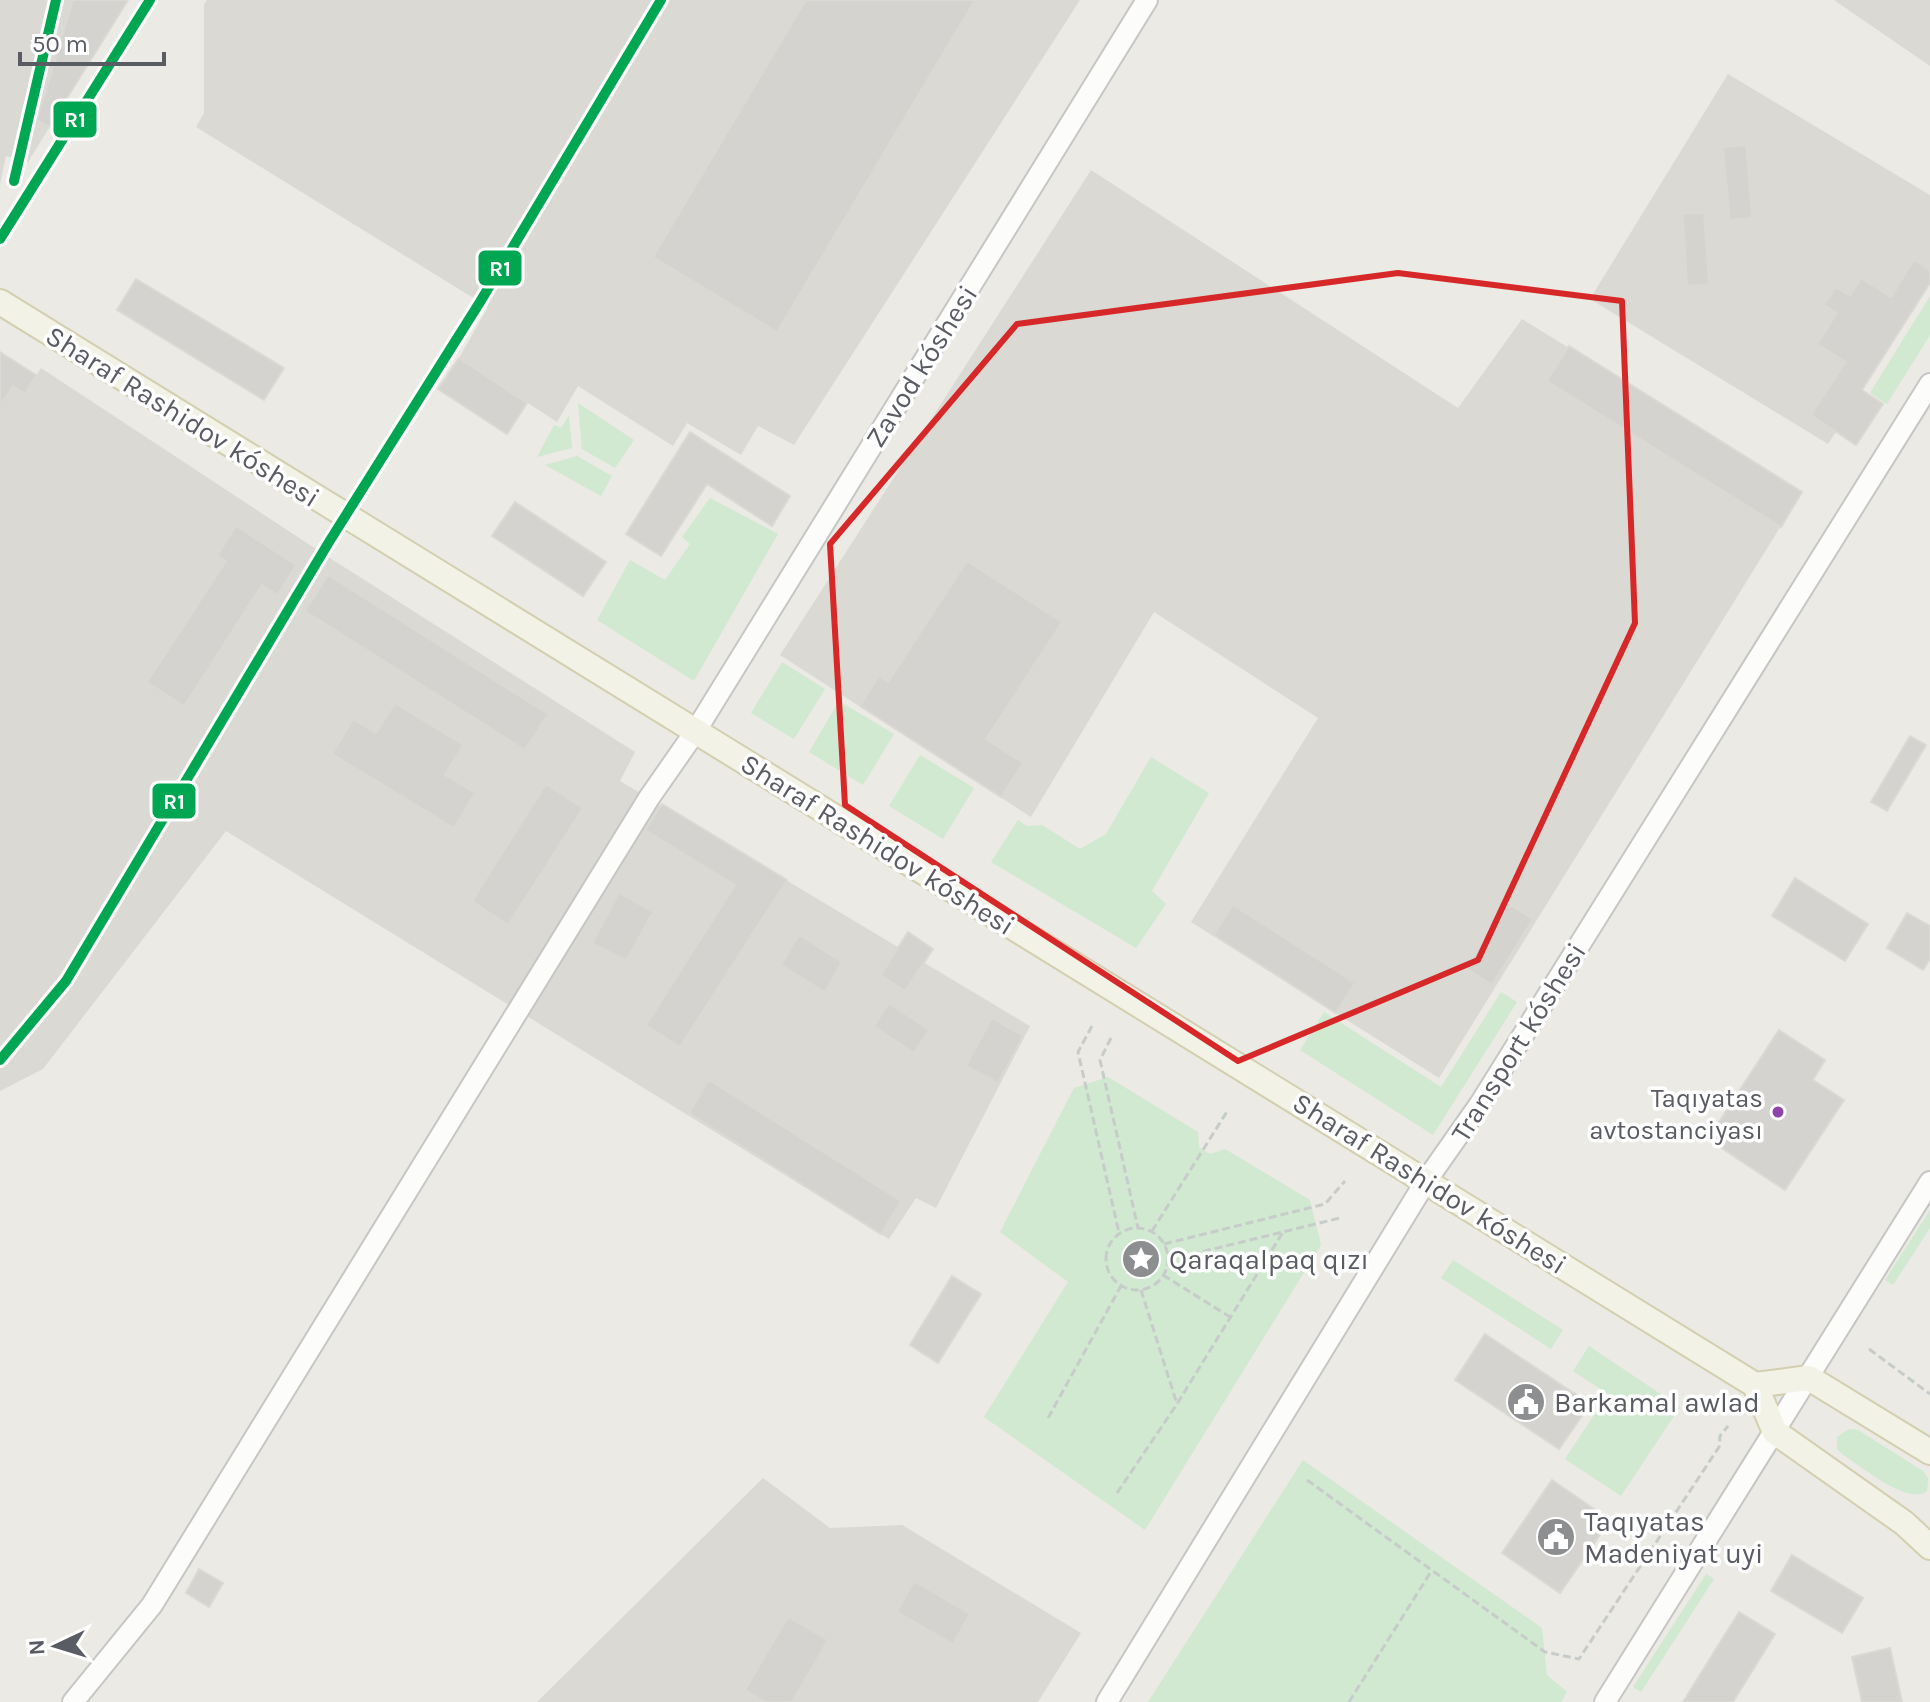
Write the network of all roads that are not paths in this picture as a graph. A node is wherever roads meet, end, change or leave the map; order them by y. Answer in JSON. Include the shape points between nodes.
{"nodes":[{"id":1,"x":1147,"y":0,"type":"edge"},
{"id":2,"x":0,"y":302,"type":"edge"},
{"id":3,"x":1930,"y":384,"type":"edge"},
{"id":4,"x":695,"y":732,"type":"junction"},
{"id":5,"x":1426,"y":1181,"type":"junction"},
{"id":6,"x":1930,"y":1182,"type":"edge"},
{"id":7,"x":1809,"y":1378,"type":"junction"},
{"id":8,"x":1755,"y":1385,"type":"junction"},
{"id":9,"x":1775,"y":1432,"type":"junction"},
{"id":10,"x":1930,"y":1452,"type":"edge"},
{"id":11,"x":1904,"y":1523,"type":"junction"},
{"id":12,"x":1930,"y":1527,"type":"edge"},
{"id":13,"x":1930,"y":1547,"type":"edge"},
{"id":14,"x":73,"y":1702,"type":"edge"},
{"id":15,"x":1107,"y":1702,"type":"edge"},
{"id":16,"x":1605,"y":1702,"type":"edge"}],
"edges":[{"from":1,"to":4,"type":"street","name":"Zavod kóshesi"},
{"from":2,"to":4,"type":"main road","name":"Sharaf Rashidov kóshesi"},
{"from":3,"to":5,"type":"street","name":"Transport kóshesi","via":[[1489,1091]]},
{"from":4,"to":5,"type":"main road","name":"Sharaf Rashidov kóshesi"},
{"from":4,"to":14,"type":"street","name":"Zavod kóshesi","via":[[649,798],[152,1605]]},
{"from":5,"to":8,"type":"main road","name":"Sharaf Rashidov kóshesi"},
{"from":5,"to":15,"type":"street","name":"Transport kóshesi"},
{"from":6,"to":7,"type":"street"},
{"from":7,"to":8,"type":"main road"},
{"from":7,"to":9,"type":"street"},
{"from":7,"to":10,"type":"main road"},
{"from":8,"to":9,"type":"main road"},
{"from":9,"to":11,"type":"main road"},
{"from":9,"to":16,"type":"street"},
{"from":11,"to":12,"type":"street"},
{"from":11,"to":13,"type":"main road"}]}
